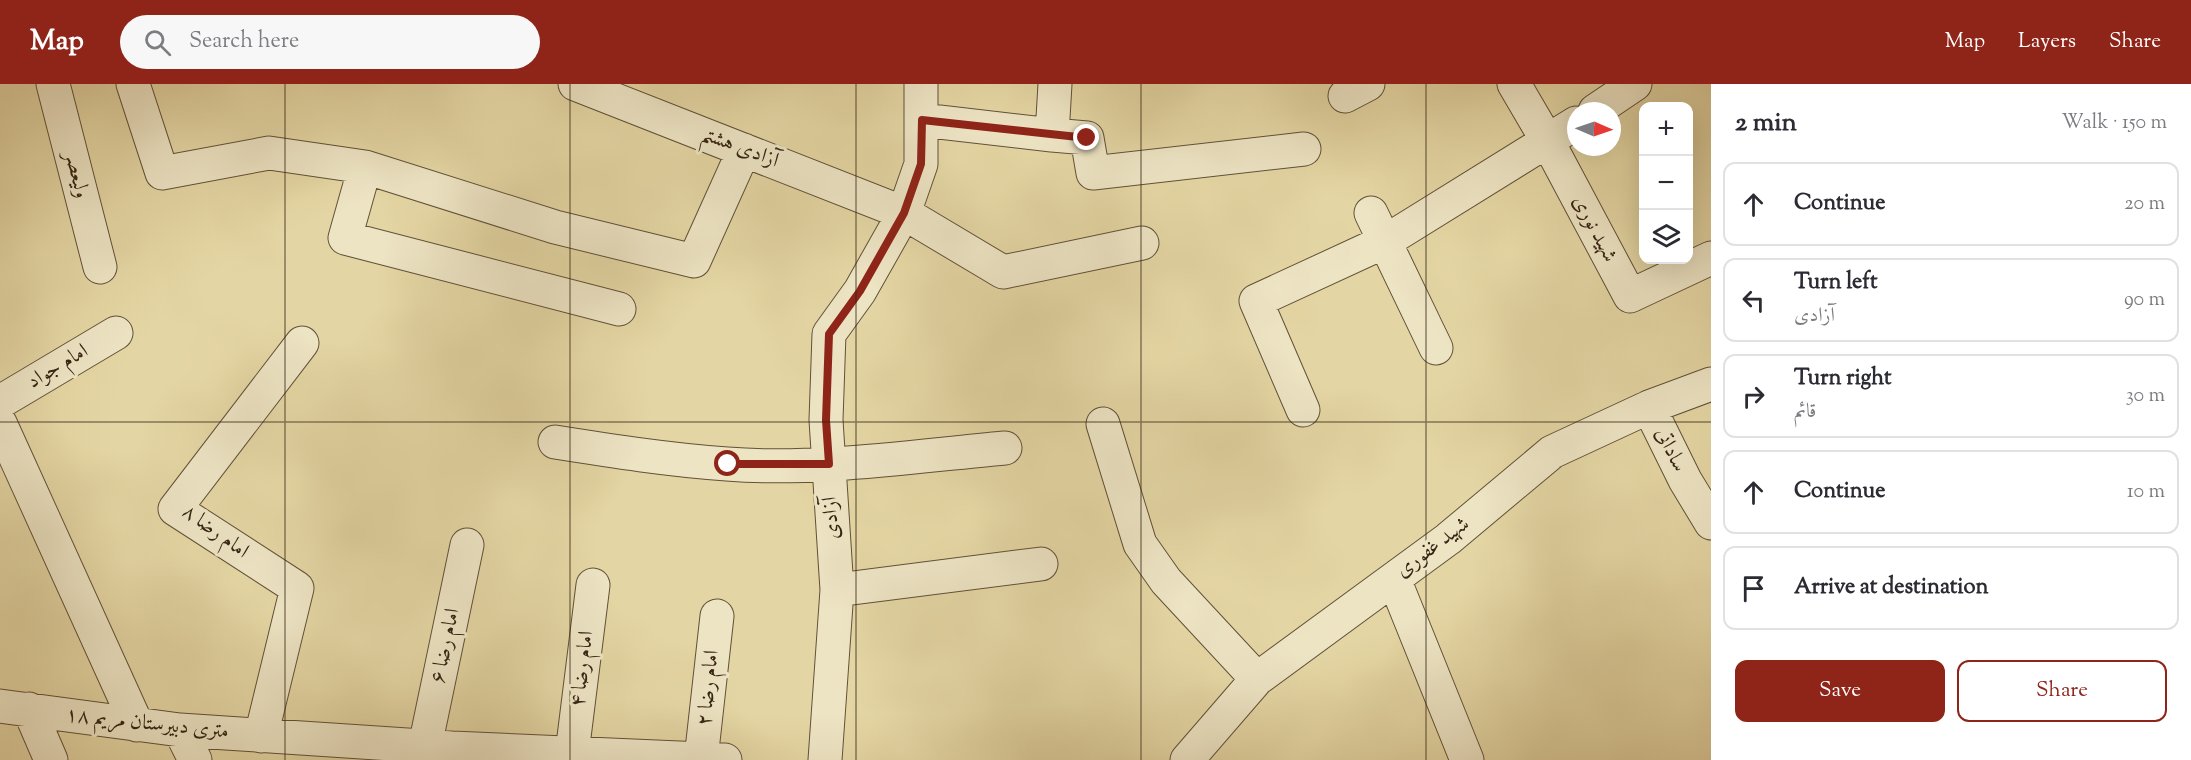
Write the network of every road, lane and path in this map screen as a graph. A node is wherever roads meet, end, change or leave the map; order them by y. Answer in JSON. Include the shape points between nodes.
{"nodes":[{"id":1,"x":53,"y":84,"type":"edge"},
{"id":2,"x":133,"y":84,"type":"edge"},
{"id":3,"x":575,"y":84,"type":"edge"},
{"id":4,"x":921,"y":84,"type":"edge"},
{"id":5,"x":1055,"y":84,"type":"edge"},
{"id":6,"x":1514,"y":84,"type":"edge"},
{"id":7,"x":1635,"y":84,"type":"edge"},
{"id":8,"x":1608,"y":102,"type":"edge"},
{"id":9,"x":922,"y":120,"type":"junction"},
{"id":10,"x":1567,"y":129,"type":"edge"},
{"id":11,"x":1052,"y":135,"type":"junction"},
{"id":12,"x":1548,"y":142,"type":"junction"},
{"id":13,"x":1304,"y":149,"type":"dead end"},
{"id":14,"x":744,"y":150,"type":"junction"},
{"id":15,"x":365,"y":167,"type":"junction"},
{"id":16,"x":904,"y":213,"type":"junction"},
{"id":17,"x":1378,"y":227,"type":"junction"},
{"id":18,"x":1142,"y":243,"type":"dead end"},
{"id":19,"x":1711,"y":258,"type":"edge"},
{"id":20,"x":100,"y":267,"type":"dead end"},
{"id":21,"x":619,"y":309,"type":"dead end"},
{"id":22,"x":116,"y":333,"type":"dead end"},
{"id":23,"x":302,"y":344,"type":"dead end"},
{"id":24,"x":1436,"y":348,"type":"dead end"},
{"id":25,"x":1711,"y":384,"type":"edge"},
{"id":26,"x":0,"y":402,"type":"edge"},
{"id":27,"x":1649,"y":407,"type":"junction"},
{"id":28,"x":1303,"y":410,"type":"dead end"},
{"id":29,"x":0,"y":423,"type":"edge"},
{"id":30,"x":1103,"y":424,"type":"dead end"},
{"id":31,"x":555,"y":442,"type":"dead end"},
{"id":32,"x":1005,"y":448,"type":"dead end"},
{"id":33,"x":829,"y":464,"type":"junction"},
{"id":34,"x":1711,"y":523,"type":"edge"},
{"id":35,"x":467,"y":545,"type":"dead end"},
{"id":36,"x":1041,"y":564,"type":"dead end"},
{"id":37,"x":1394,"y":579,"type":"junction"},
{"id":38,"x":593,"y":585,"type":"dead end"},
{"id":39,"x":837,"y":590,"type":"junction"},
{"id":40,"x":717,"y":616,"type":"dead end"},
{"id":41,"x":1257,"y":680,"type":"junction"},
{"id":42,"x":14,"y":708,"type":"edge"},
{"id":43,"x":137,"y":725,"type":"junction"},
{"id":44,"x":180,"y":730,"type":"junction"},
{"id":45,"x":261,"y":736,"type":"junction"},
{"id":46,"x":425,"y":746,"type":"junction"},
{"id":47,"x":361,"y":751,"type":"edge"},
{"id":48,"x":572,"y":753,"type":"junction"},
{"id":49,"x":51,"y":760,"type":"edge"},
{"id":50,"x":195,"y":760,"type":"edge"},
{"id":51,"x":713,"y":760,"type":"edge"},
{"id":52,"x":825,"y":760,"type":"edge"},
{"id":53,"x":1187,"y":760,"type":"edge"},
{"id":54,"x":1467,"y":760,"type":"edge"}],
"edges":[{"from":1,"to":20,"type":"street","name":"ولیعصر"},
{"from":2,"to":15,"type":"street","via":[[162,173],[269,153]]},
{"from":3,"to":14,"type":"street","name":"آزادی هشتم"},
{"from":4,"to":9,"type":"street","name":"آزادی"},
{"from":5,"to":11,"type":"street"},
{"from":6,"to":12,"type":"street","name":"شهید نوری"},
{"from":7,"to":8,"type":"street"},
{"from":9,"to":11,"type":"street"},
{"from":9,"to":16,"type":"street","name":"آزادی","via":[[921,164]]},
{"from":10,"to":12,"type":"street"},
{"from":11,"to":13,"type":"street","via":[[1087,138],[1093,173]]},
{"from":12,"to":17,"type":"street"},
{"from":12,"to":19,"type":"street","name":"شهید نوری","via":[[1630,296]]},
{"from":14,"to":15,"type":"street","via":[[694,261],[555,227]]},
{"from":14,"to":16,"type":"street","name":"آزادی هشتم"},
{"from":15,"to":21,"type":"street","via":[[345,238]]},
{"from":16,"to":18,"type":"street","name":"آزادی هشتم","via":[[1003,272]]},
{"from":16,"to":33,"type":"street","name":"آزادی","via":[[860,291],[829,334]]},
{"from":17,"to":24,"type":"street"},
{"from":17,"to":28,"type":"street","via":[[1256,300]]},
{"from":22,"to":26,"type":"street","name":"امام جواد"},
{"from":23,"to":45,"type":"street","name":"امام رضا ۸","via":[[175,509],[297,588]]},
{"from":25,"to":27,"type":"street","name":"شهید غفوری"},
{"from":27,"to":34,"type":"street","name":"ساداتی"},
{"from":27,"to":37,"type":"street","name":"شهید غفوری","via":[[1552,452]]},
{"from":29,"to":43,"type":"street"},
{"from":30,"to":41,"type":"street","via":[[1140,544],[1166,581]]},
{"from":31,"to":33,"type":"street","via":[[728,464]]},
{"from":32,"to":33,"type":"street"},
{"from":33,"to":39,"type":"street","name":"آزادی"},
{"from":35,"to":46,"type":"street","name":"امام رضا ۶"},
{"from":36,"to":39,"type":"street"},
{"from":37,"to":41,"type":"street","name":"شهید غفوری"},
{"from":37,"to":54,"type":"street"},
{"from":38,"to":48,"type":"street","name":"امام رضا ۴"},
{"from":39,"to":52,"type":"street","name":"آزادی"},
{"from":40,"to":51,"type":"street","name":"امام رضا ۲"},
{"from":41,"to":53,"type":"street","name":"شهید غفوری"},
{"from":42,"to":43,"type":"street","name":"۱۸ متری دبیرستان مریم"},
{"from":42,"to":49,"type":"street"},
{"from":43,"to":44,"type":"street","name":"۱۸ متری دبیرستان مریم"},
{"from":44,"to":45,"type":"street","name":"۱۸ متری دبیرستان مریم"},
{"from":44,"to":50,"type":"street"},
{"from":45,"to":47,"type":"street","name":"۱۸ متری دبیرستان مریم"},
{"from":46,"to":47,"type":"street","name":"۱۸ متری دبیرستان مریم"},
{"from":46,"to":48,"type":"street","name":"۱۸ متری دبیرستان مریم"},
{"from":48,"to":51,"type":"street","name":"۱۸ متری دبیرستان مریم"}]}
